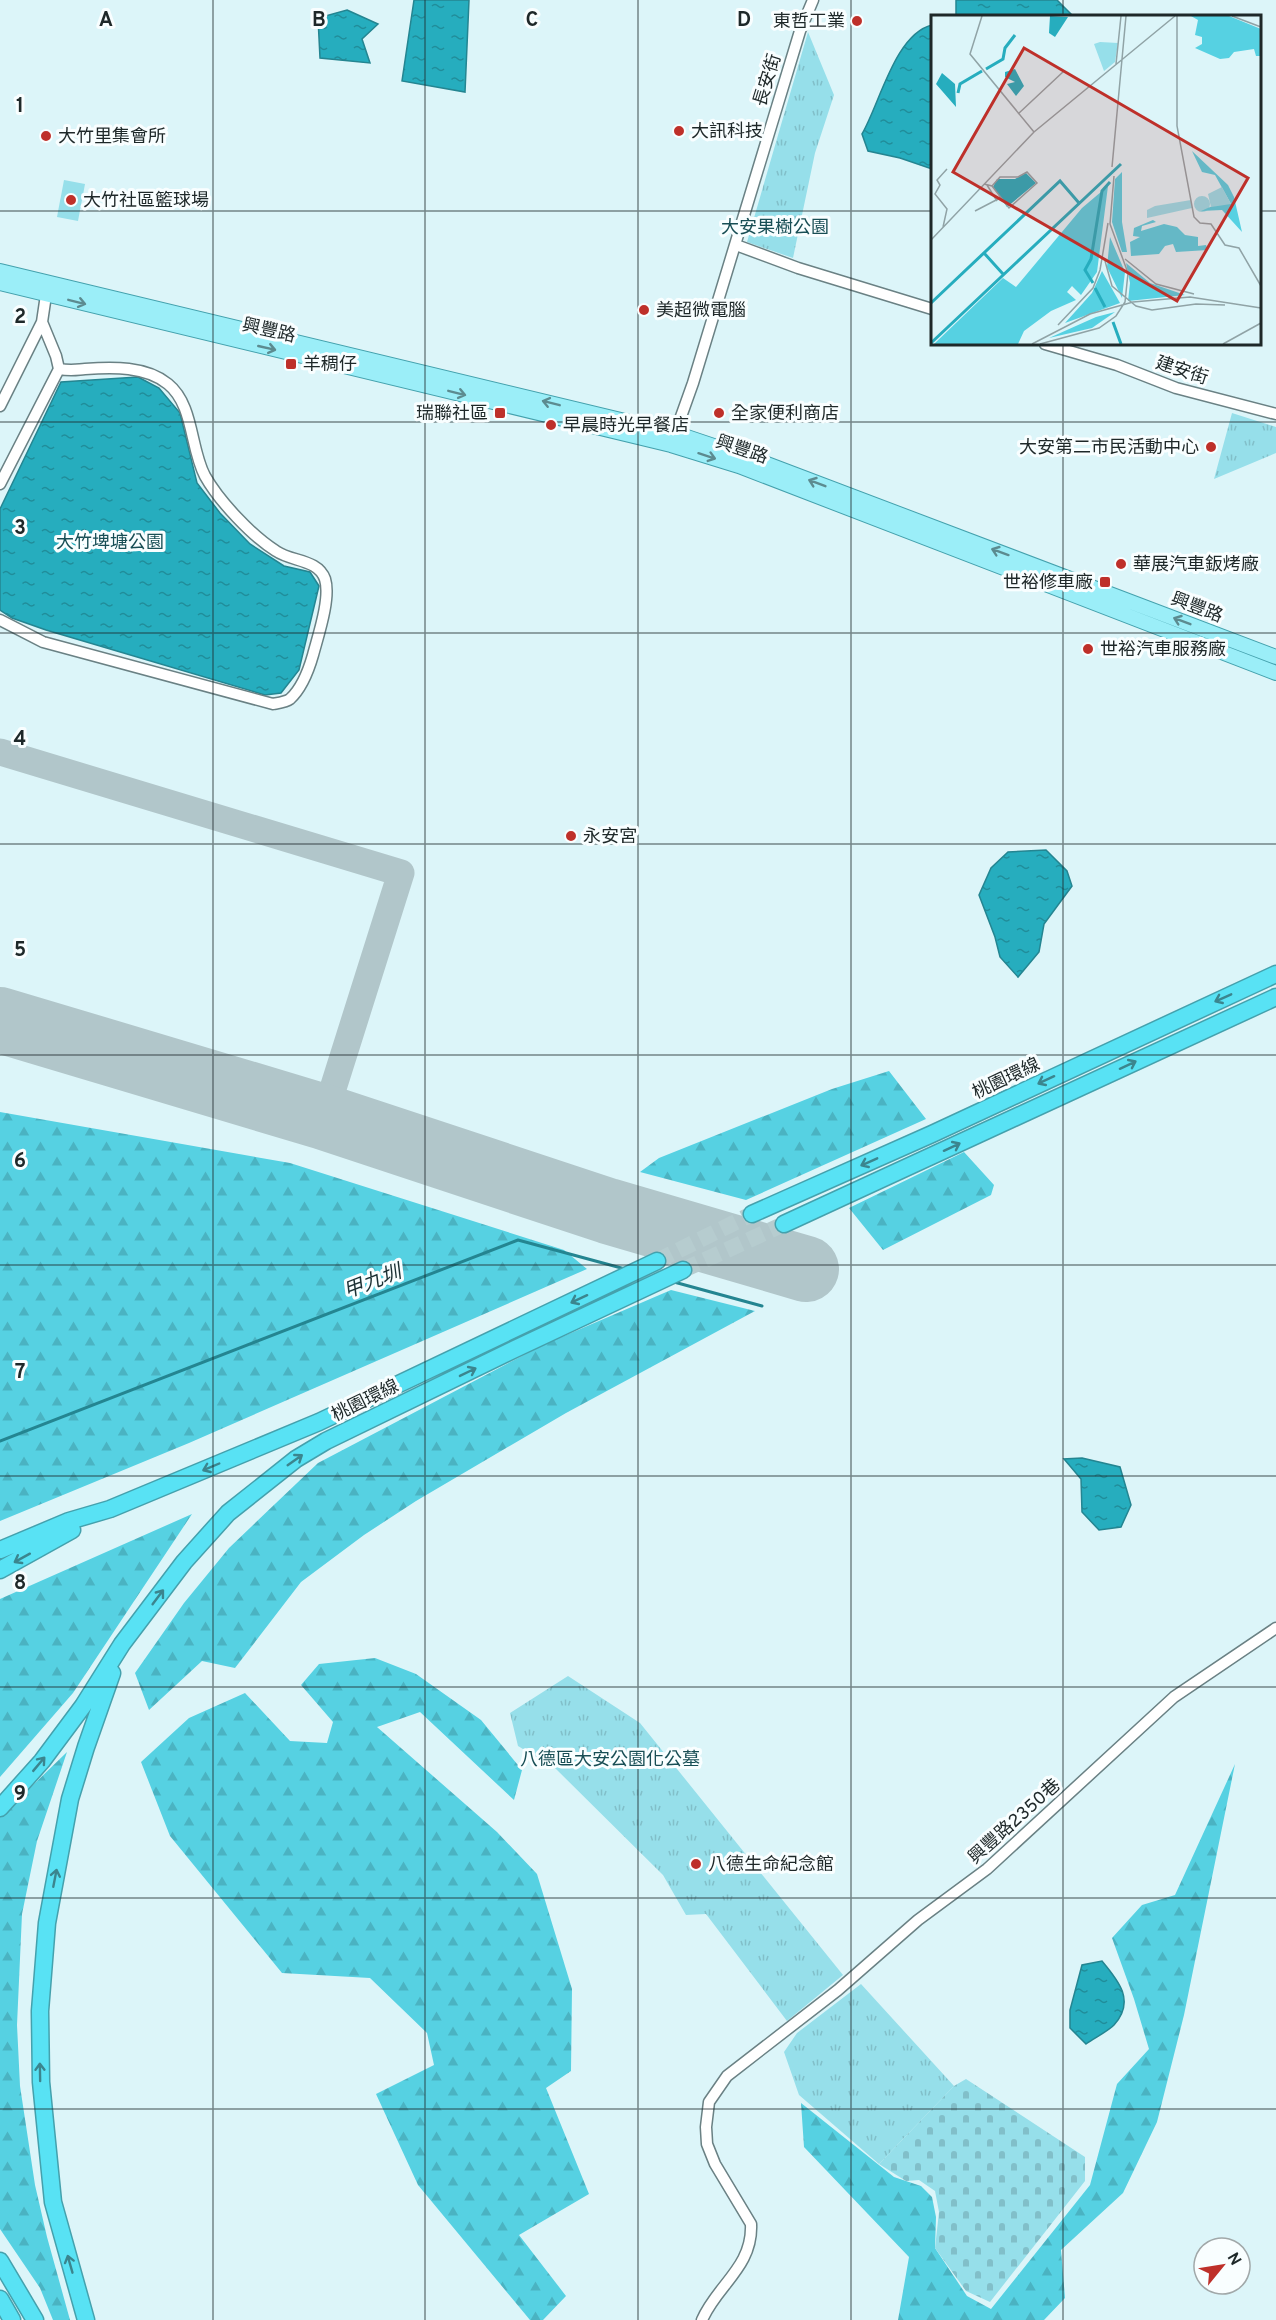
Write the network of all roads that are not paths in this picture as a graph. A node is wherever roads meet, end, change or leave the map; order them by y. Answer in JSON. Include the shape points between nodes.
{"nodes":[{"id":1,"x":813,"y":0,"type":"edge"},
{"id":2,"x":736,"y":245,"type":"junction"},
{"id":3,"x":0,"y":271,"type":"edge"},
{"id":4,"x":0,"y":283,"type":"edge"},
{"id":5,"x":46,"y":295,"type":"junction"},
{"id":6,"x":931,"y":308,"type":"edge"},
{"id":7,"x":42,"y":322,"type":"junction"},
{"id":8,"x":1049,"y":345,"type":"edge"},
{"id":9,"x":59,"y":369,"type":"junction"},
{"id":10,"x":0,"y":406,"type":"edge"},
{"id":11,"x":1276,"y":414,"type":"edge"},
{"id":12,"x":673,"y":439,"type":"junction"},
{"id":13,"x":0,"y":483,"type":"edge"},
{"id":14,"x":0,"y":620,"type":"edge"},
{"id":15,"x":1276,"y":657,"type":"edge"},
{"id":16,"x":1276,"y":673,"type":"edge"},
{"id":17,"x":1276,"y":974,"type":"edge"},
{"id":18,"x":1276,"y":997,"type":"edge"},
{"id":19,"x":752,"y":1214,"type":"tunnel mouth"},
{"id":20,"x":784,"y":1224,"type":"tunnel mouth"},
{"id":21,"x":657,"y":1261,"type":"tunnel mouth"},
{"id":22,"x":683,"y":1270,"type":"tunnel mouth"},
{"id":23,"x":110,"y":1509,"type":"junction"},
{"id":24,"x":0,"y":1550,"type":"edge"},
{"id":25,"x":0,"y":1570,"type":"edge"},
{"id":26,"x":1276,"y":1628,"type":"edge"},
{"id":27,"x":122,"y":1644,"type":"junction"},
{"id":28,"x":0,"y":1808,"type":"edge"},
{"id":29,"x":0,"y":2262,"type":"edge"},
{"id":30,"x":0,"y":2299,"type":"edge"},
{"id":31,"x":12,"y":2320,"type":"edge"},
{"id":32,"x":35,"y":2320,"type":"edge"},
{"id":33,"x":86,"y":2320,"type":"edge"},
{"id":34,"x":702,"y":2320,"type":"edge"}],
"edges":[{"from":1,"to":2,"type":"street","name":"長安街","via":[[800,31]]},
{"from":2,"to":6,"type":"street"},
{"from":2,"to":12,"type":"street","name":"長安街"},
{"from":12,"to":3,"type":"main road","name":"興豐路","one_way":true},
{"from":4,"to":5,"type":"main road","name":"興豐路"},
{"from":5,"to":7,"type":"street"},
{"from":5,"to":12,"type":"main road","name":"興豐路","one_way":true},
{"from":7,"to":9,"type":"street"},
{"from":7,"to":10,"type":"street"},
{"from":8,"to":11,"type":"street","name":"建安街","via":[[1117,364],[1176,388]]},
{"from":9,"to":13,"type":"street"},
{"from":9,"to":14,"type":"street","via":[[125,369],[154,374],[171,385],[180,399],[205,476],[244,527],[277,553],[316,566],[325,578],[326,597],[318,636],[303,680],[289,700],[273,704],[43,642]]},
{"from":15,"to":12,"type":"main road","name":"興豐路","one_way":true,"via":[[767,464]]},
{"from":12,"to":16,"type":"main road","name":"興豐路","one_way":true},
{"from":17,"to":19,"type":"highway","name":"桃園環線","one_way":true},
{"from":20,"to":18,"type":"highway","one_way":true},
{"from":21,"to":23,"type":"highway","name":"桃園環線","one_way":true,"via":[[318,1422]]},
{"from":27,"to":22,"type":"highway","name":"桃園環線","one_way":true,"via":[[184,1562],[228,1513],[296,1459]]},
{"from":23,"to":24,"type":"highway","via":[[69,1521]]},
{"from":23,"to":25,"type":"highway","one_way":true},
{"from":26,"to":34,"type":"street","name":"興豐路2350巷","via":[[1174,1697],[987,1869],[918,1920],[838,1990],[727,2076],[709,2102],[707,2144],[751,2224],[751,2235],[734,2276]]},
{"from":28,"to":27,"type":"highway","one_way":true,"via":[[83,1706]]},
{"from":33,"to":27,"type":"highway","one_way":true,"via":[[53,2202],[40,2082],[40,2011],[47,1923],[70,1799]]},
{"from":29,"to":32,"type":"highway"},
{"from":30,"to":31,"type":"highway"}]}
